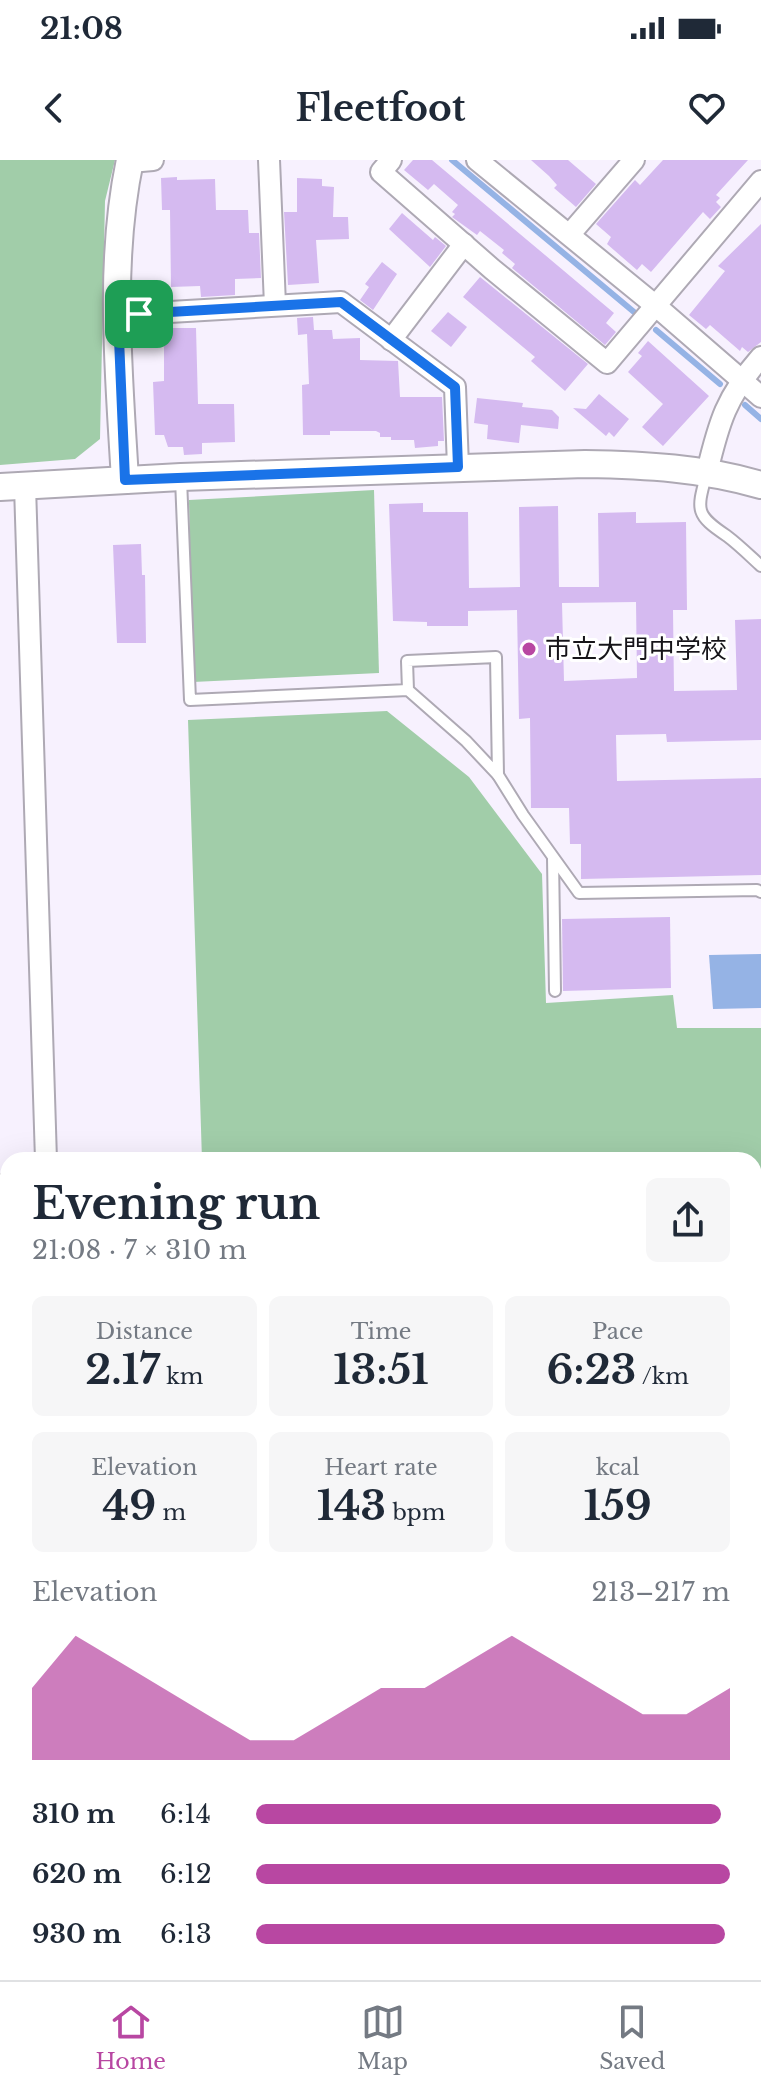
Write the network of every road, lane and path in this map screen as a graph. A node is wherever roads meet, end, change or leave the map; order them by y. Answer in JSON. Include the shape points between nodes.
{"nodes":[{"id":1,"x":269,"y":160,"type":"edge"},
{"id":2,"x":391,"y":160,"type":"edge"},
{"id":3,"x":477,"y":160,"type":"edge"},
{"id":4,"x":634,"y":160,"type":"edge"},
{"id":5,"x":138,"y":161,"type":"edge"},
{"id":6,"x":761,"y":181,"type":"edge"},
{"id":7,"x":570,"y":234,"type":"junction"},
{"id":8,"x":464,"y":244,"type":"junction"},
{"id":9,"x":275,"y":305,"type":"junction"},
{"id":10,"x":656,"y":306,"type":"junction"},
{"id":11,"x":118,"y":315,"type":"junction"},
{"id":12,"x":391,"y":340,"type":"junction"},
{"id":13,"x":761,"y":357,"type":"edge"},
{"id":14,"x":741,"y":380,"type":"junction"},
{"id":15,"x":761,"y":397,"type":"edge"},
{"id":16,"x":458,"y":467,"type":"junction"},
{"id":17,"x":707,"y":472,"type":"junction"},
{"id":18,"x":181,"y":477,"type":"junction"},
{"id":19,"x":125,"y":480,"type":"junction"},
{"id":20,"x":761,"y":485,"type":"edge"},
{"id":21,"x":12,"y":486,"type":"edge"},
{"id":22,"x":761,"y":566,"type":"edge"},
{"id":23,"x":408,"y":690,"type":"junction"},
{"id":24,"x":498,"y":775,"type":"junction"},
{"id":25,"x":553,"y":856,"type":"junction"},
{"id":26,"x":761,"y":892,"type":"edge"},
{"id":27,"x":555,"y":991,"type":"dead end"},
{"id":28,"x":46,"y":1152,"type":"edge"}],
"edges":[{"from":1,"to":9,"type":"street"},
{"from":2,"to":8,"type":"street","via":[[381,172]]},
{"from":3,"to":7,"type":"street"},
{"from":4,"to":7,"type":"street"},
{"from":5,"to":11,"type":"street","via":[[119,232]]},
{"from":6,"to":10,"type":"street"},
{"from":7,"to":10,"type":"street"},
{"from":8,"to":10,"type":"street","via":[[607,363]]},
{"from":8,"to":12,"type":"street"},
{"from":9,"to":11,"type":"street"},
{"from":9,"to":12,"type":"street","via":[[341,302]]},
{"from":10,"to":14,"type":"street"},
{"from":11,"to":19,"type":"street"},
{"from":12,"to":16,"type":"street","via":[[455,387]]},
{"from":13,"to":14,"type":"street"},
{"from":14,"to":15,"type":"street"},
{"from":14,"to":17,"type":"street","via":[[718,424]]},
{"from":16,"to":17,"type":"street","via":[[647,465]]},
{"from":16,"to":18,"type":"street"},
{"from":17,"to":20,"type":"street"},
{"from":17,"to":22,"type":"lane","via":[[701,513]]},
{"from":18,"to":19,"type":"street"},
{"from":18,"to":23,"type":"lane","via":[[190,700]]},
{"from":19,"to":21,"type":"street"},
{"from":21,"to":28,"type":"street"},
{"from":23,"to":24,"type":"lane"},
{"from":23,"to":24,"type":"lane","via":[[407,661],[496,657]]},
{"from":24,"to":25,"type":"lane"},
{"from":25,"to":26,"type":"lane","via":[[579,893]]},
{"from":25,"to":27,"type":"lane"}]}
